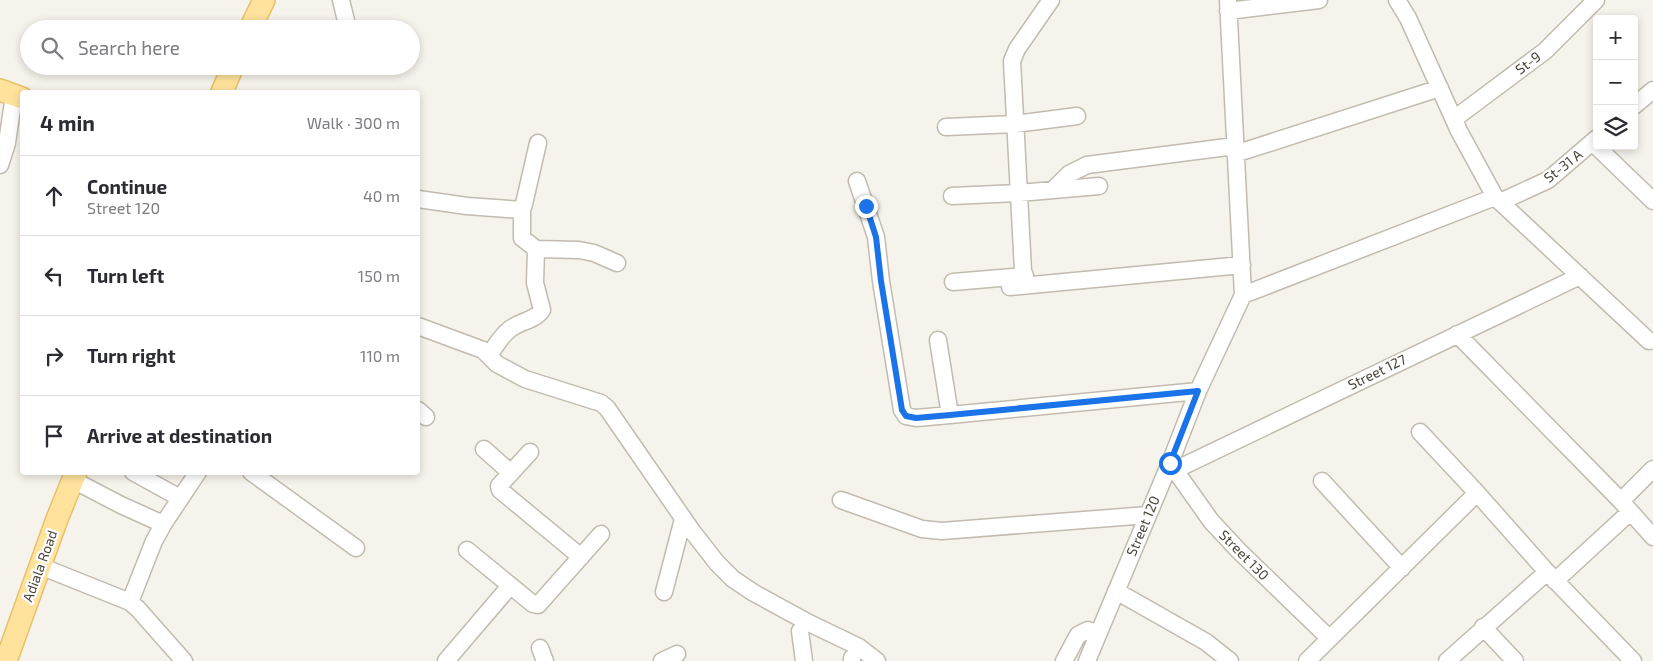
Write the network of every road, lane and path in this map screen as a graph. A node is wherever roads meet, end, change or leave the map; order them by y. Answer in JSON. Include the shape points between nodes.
{"nodes":[{"id":1,"x":250,"y":0,"type":"edge"},
{"id":2,"x":264,"y":0,"type":"edge"},
{"id":3,"x":340,"y":0,"type":"edge"},
{"id":4,"x":1051,"y":0,"type":"edge"},
{"id":5,"x":1319,"y":0,"type":"edge"},
{"id":6,"x":1397,"y":0,"type":"edge"},
{"id":7,"x":1596,"y":0,"type":"edge"},
{"id":8,"x":1228,"y":5,"type":"edge"},
{"id":9,"x":240,"y":20,"type":"edge"},
{"id":10,"x":254,"y":20,"type":"edge"},
{"id":11,"x":346,"y":20,"type":"edge"},
{"id":12,"x":216,"y":75,"type":"edge"},
{"id":13,"x":229,"y":75,"type":"edge"},
{"id":14,"x":1440,"y":88,"type":"junction"},
{"id":15,"x":209,"y":90,"type":"edge"},
{"id":16,"x":223,"y":90,"type":"edge"},
{"id":17,"x":1653,"y":90,"type":"edge"},
{"id":18,"x":12,"y":94,"type":"edge"},
{"id":19,"x":1635,"y":105,"type":"edge"},
{"id":20,"x":1077,"y":116,"type":"dead end"},
{"id":21,"x":1454,"y":119,"type":"junction"},
{"id":22,"x":1014,"y":124,"type":"junction"},
{"id":23,"x":946,"y":127,"type":"dead end"},
{"id":24,"x":1593,"y":142,"type":"edge"},
{"id":25,"x":538,"y":143,"type":"dead end"},
{"id":26,"x":1235,"y":150,"type":"junction"},
{"id":27,"x":1605,"y":150,"type":"edge"},
{"id":28,"x":0,"y":165,"type":"edge"},
{"id":29,"x":857,"y":181,"type":"dead end"},
{"id":30,"x":1099,"y":186,"type":"dead end"},
{"id":31,"x":1053,"y":190,"type":"junction"},
{"id":32,"x":1018,"y":193,"type":"junction"},
{"id":33,"x":952,"y":196,"type":"dead end"},
{"id":34,"x":420,"y":199,"type":"edge"},
{"id":35,"x":1497,"y":199,"type":"junction"},
{"id":36,"x":1653,"y":200,"type":"edge"},
{"id":37,"x":522,"y":210,"type":"junction"},
{"id":38,"x":536,"y":249,"type":"junction"},
{"id":39,"x":617,"y":263,"type":"dead end"},
{"id":40,"x":1242,"y":265,"type":"junction"},
{"id":41,"x":1025,"y":276,"type":"junction"},
{"id":42,"x":1580,"y":276,"type":"junction"},
{"id":43,"x":953,"y":282,"type":"dead end"},
{"id":44,"x":1041,"y":285,"type":"junction"},
{"id":45,"x":992,"y":288,"type":"dead end"},
{"id":46,"x":1243,"y":295,"type":"junction"},
{"id":47,"x":420,"y":327,"type":"edge"},
{"id":48,"x":1457,"y":334,"type":"junction"},
{"id":49,"x":938,"y":340,"type":"dead end"},
{"id":50,"x":1649,"y":341,"type":"dead end"},
{"id":51,"x":489,"y":355,"type":"junction"},
{"id":52,"x":1198,"y":391,"type":"junction"},
{"id":53,"x":950,"y":415,"type":"junction"},
{"id":54,"x":1420,"y":432,"type":"dead end"},
{"id":55,"x":484,"y":449,"type":"dead end"},
{"id":56,"x":530,"y":452,"type":"dead end"},
{"id":57,"x":1172,"y":466,"type":"junction"},
{"id":58,"x":1653,"y":469,"type":"edge"},
{"id":59,"x":511,"y":473,"type":"junction"},
{"id":60,"x":70,"y":475,"type":"edge"},
{"id":61,"x":138,"y":475,"type":"edge"},
{"id":62,"x":196,"y":475,"type":"edge"},
{"id":63,"x":255,"y":475,"type":"edge"},
{"id":64,"x":1322,"y":481,"type":"dead end"},
{"id":65,"x":1478,"y":493,"type":"junction"},
{"id":66,"x":180,"y":498,"type":"junction"},
{"id":67,"x":841,"y":500,"type":"dead end"},
{"id":68,"x":1626,"y":506,"type":"junction"},
{"id":69,"x":1148,"y":515,"type":"junction"},
{"id":70,"x":683,"y":519,"type":"junction"},
{"id":71,"x":163,"y":524,"type":"junction"},
{"id":72,"x":601,"y":534,"type":"dead end"},
{"id":73,"x":1653,"y":537,"type":"edge"},
{"id":74,"x":356,"y":548,"type":"dead end"},
{"id":75,"x":467,"y":550,"type":"dead end"},
{"id":76,"x":581,"y":557,"type":"junction"},
{"id":77,"x":40,"y":566,"type":"junction"},
{"id":78,"x":1402,"y":568,"type":"junction"},
{"id":79,"x":1551,"y":577,"type":"junction"},
{"id":80,"x":510,"y":586,"type":"junction"},
{"id":81,"x":1116,"y":591,"type":"junction"},
{"id":82,"x":664,"y":592,"type":"dead end"},
{"id":83,"x":130,"y":602,"type":"junction"},
{"id":84,"x":1483,"y":627,"type":"junction"},
{"id":85,"x":800,"y":631,"type":"dead end"},
{"id":86,"x":1098,"y":634,"type":"junction"},
{"id":87,"x":1329,"y":638,"type":"junction"},
{"id":88,"x":0,"y":639,"type":"edge"},
{"id":89,"x":450,"y":660,"type":"edge"},
{"id":90,"x":6,"y":661,"type":"edge"},
{"id":91,"x":184,"y":661,"type":"edge"},
{"id":92,"x":804,"y":661,"type":"edge"},
{"id":93,"x":877,"y":661,"type":"edge"},
{"id":94,"x":1064,"y":661,"type":"edge"},
{"id":95,"x":1087,"y":661,"type":"edge"},
{"id":96,"x":1230,"y":661,"type":"edge"},
{"id":97,"x":1306,"y":661,"type":"edge"},
{"id":98,"x":1447,"y":661,"type":"edge"},
{"id":99,"x":1515,"y":661,"type":"edge"},
{"id":100,"x":1633,"y":661,"type":"edge"}],
"edges":[{"from":1,"to":9,"type":"main road"},
{"from":2,"to":10,"type":"main road"},
{"from":3,"to":11,"type":"street"},
{"from":4,"to":22,"type":"street","via":[[1012,61]]},
{"from":5,"to":8,"type":"street"},
{"from":6,"to":14,"type":"street"},
{"from":7,"to":21,"type":"street","name":"St-9","via":[[1545,50]]},
{"from":8,"to":26,"type":"street"},
{"from":12,"to":15,"type":"main road"},
{"from":13,"to":16,"type":"main road"},
{"from":14,"to":21,"type":"street"},
{"from":14,"to":26,"type":"street"},
{"from":17,"to":19,"type":"street"},
{"from":18,"to":28,"type":"street","via":[[7,143]]},
{"from":20,"to":22,"type":"street"},
{"from":21,"to":35,"type":"street"},
{"from":22,"to":23,"type":"street"},
{"from":22,"to":32,"type":"street"},
{"from":24,"to":35,"type":"street","name":"St-31 A","via":[[1548,180]]},
{"from":25,"to":37,"type":"street"},
{"from":26,"to":31,"type":"street","via":[[1087,165],[1069,174]]},
{"from":26,"to":40,"type":"street"},
{"from":27,"to":36,"type":"street"},
{"from":29,"to":53,"type":"street","via":[[876,237],[902,410],[906,416],[916,418]]},
{"from":30,"to":31,"type":"street"},
{"from":31,"to":32,"type":"street"},
{"from":32,"to":33,"type":"street"},
{"from":32,"to":41,"type":"street"},
{"from":34,"to":37,"type":"street"},
{"from":35,"to":42,"type":"street"},
{"from":35,"to":46,"type":"street","name":"St-31 A"},
{"from":37,"to":38,"type":"street","via":[[522,238]]},
{"from":38,"to":39,"type":"street","via":[[580,250]]},
{"from":38,"to":51,"type":"street","via":[[535,283],[542,310],[538,316],[508,330]]},
{"from":40,"to":44,"type":"street"},
{"from":40,"to":46,"type":"street"},
{"from":41,"to":43,"type":"street"},
{"from":41,"to":44,"type":"street"},
{"from":42,"to":48,"type":"street","name":"Street 127"},
{"from":42,"to":50,"type":"street"},
{"from":44,"to":45,"type":"street"},
{"from":46,"to":52,"type":"street","name":"Street 120"},
{"from":47,"to":51,"type":"street"},
{"from":48,"to":57,"type":"street","name":"Street 127"},
{"from":48,"to":68,"type":"street"},
{"from":49,"to":53,"type":"street"},
{"from":51,"to":70,"type":"street","via":[[497,364],[525,380],[601,402]]},
{"from":52,"to":53,"type":"street"},
{"from":52,"to":57,"type":"street","name":"Street 120"},
{"from":54,"to":65,"type":"street"},
{"from":55,"to":59,"type":"street"},
{"from":56,"to":59,"type":"street"},
{"from":57,"to":69,"type":"street","name":"Street 120"},
{"from":57,"to":87,"type":"street","name":"Street 130","via":[[1211,521]]},
{"from":58,"to":68,"type":"street"},
{"from":59,"to":76,"type":"street","via":[[499,486],[500,490]]},
{"from":60,"to":71,"type":"street","via":[[121,505]]},
{"from":60,"to":77,"type":"main road","name":"Adiala Road"},
{"from":60,"to":88,"type":"main road","name":"Adiala Road","via":[[45,516]]},
{"from":61,"to":66,"type":"street"},
{"from":62,"to":66,"type":"street"},
{"from":63,"to":74,"type":"street"},
{"from":64,"to":78,"type":"street"},
{"from":65,"to":78,"type":"street"},
{"from":65,"to":79,"type":"street"},
{"from":66,"to":71,"type":"street"},
{"from":67,"to":69,"type":"street","via":[[922,529],[942,530]]},
{"from":68,"to":73,"type":"street"},
{"from":68,"to":79,"type":"street"},
{"from":69,"to":81,"type":"street","name":"Street 120"},
{"from":70,"to":82,"type":"street"},
{"from":70,"to":93,"type":"street","via":[[733,579],[859,647]]},
{"from":71,"to":83,"type":"street"},
{"from":72,"to":76,"type":"street"},
{"from":75,"to":80,"type":"street"},
{"from":76,"to":80,"type":"street","via":[[538,605]]},
{"from":77,"to":83,"type":"street"},
{"from":77,"to":90,"type":"main road","name":"Adiala Road"},
{"from":78,"to":87,"type":"street"},
{"from":79,"to":84,"type":"street"},
{"from":79,"to":100,"type":"street"},
{"from":80,"to":89,"type":"street"},
{"from":81,"to":86,"type":"street","name":"Street 120"},
{"from":81,"to":96,"type":"street","via":[[1206,642]]},
{"from":83,"to":91,"type":"street"},
{"from":84,"to":98,"type":"street"},
{"from":84,"to":99,"type":"street"},
{"from":85,"to":92,"type":"street"},
{"from":86,"to":94,"type":"street","via":[[1088,630],[1078,635]]},
{"from":86,"to":95,"type":"street","name":"Street 120"},
{"from":87,"to":97,"type":"street"}]}
